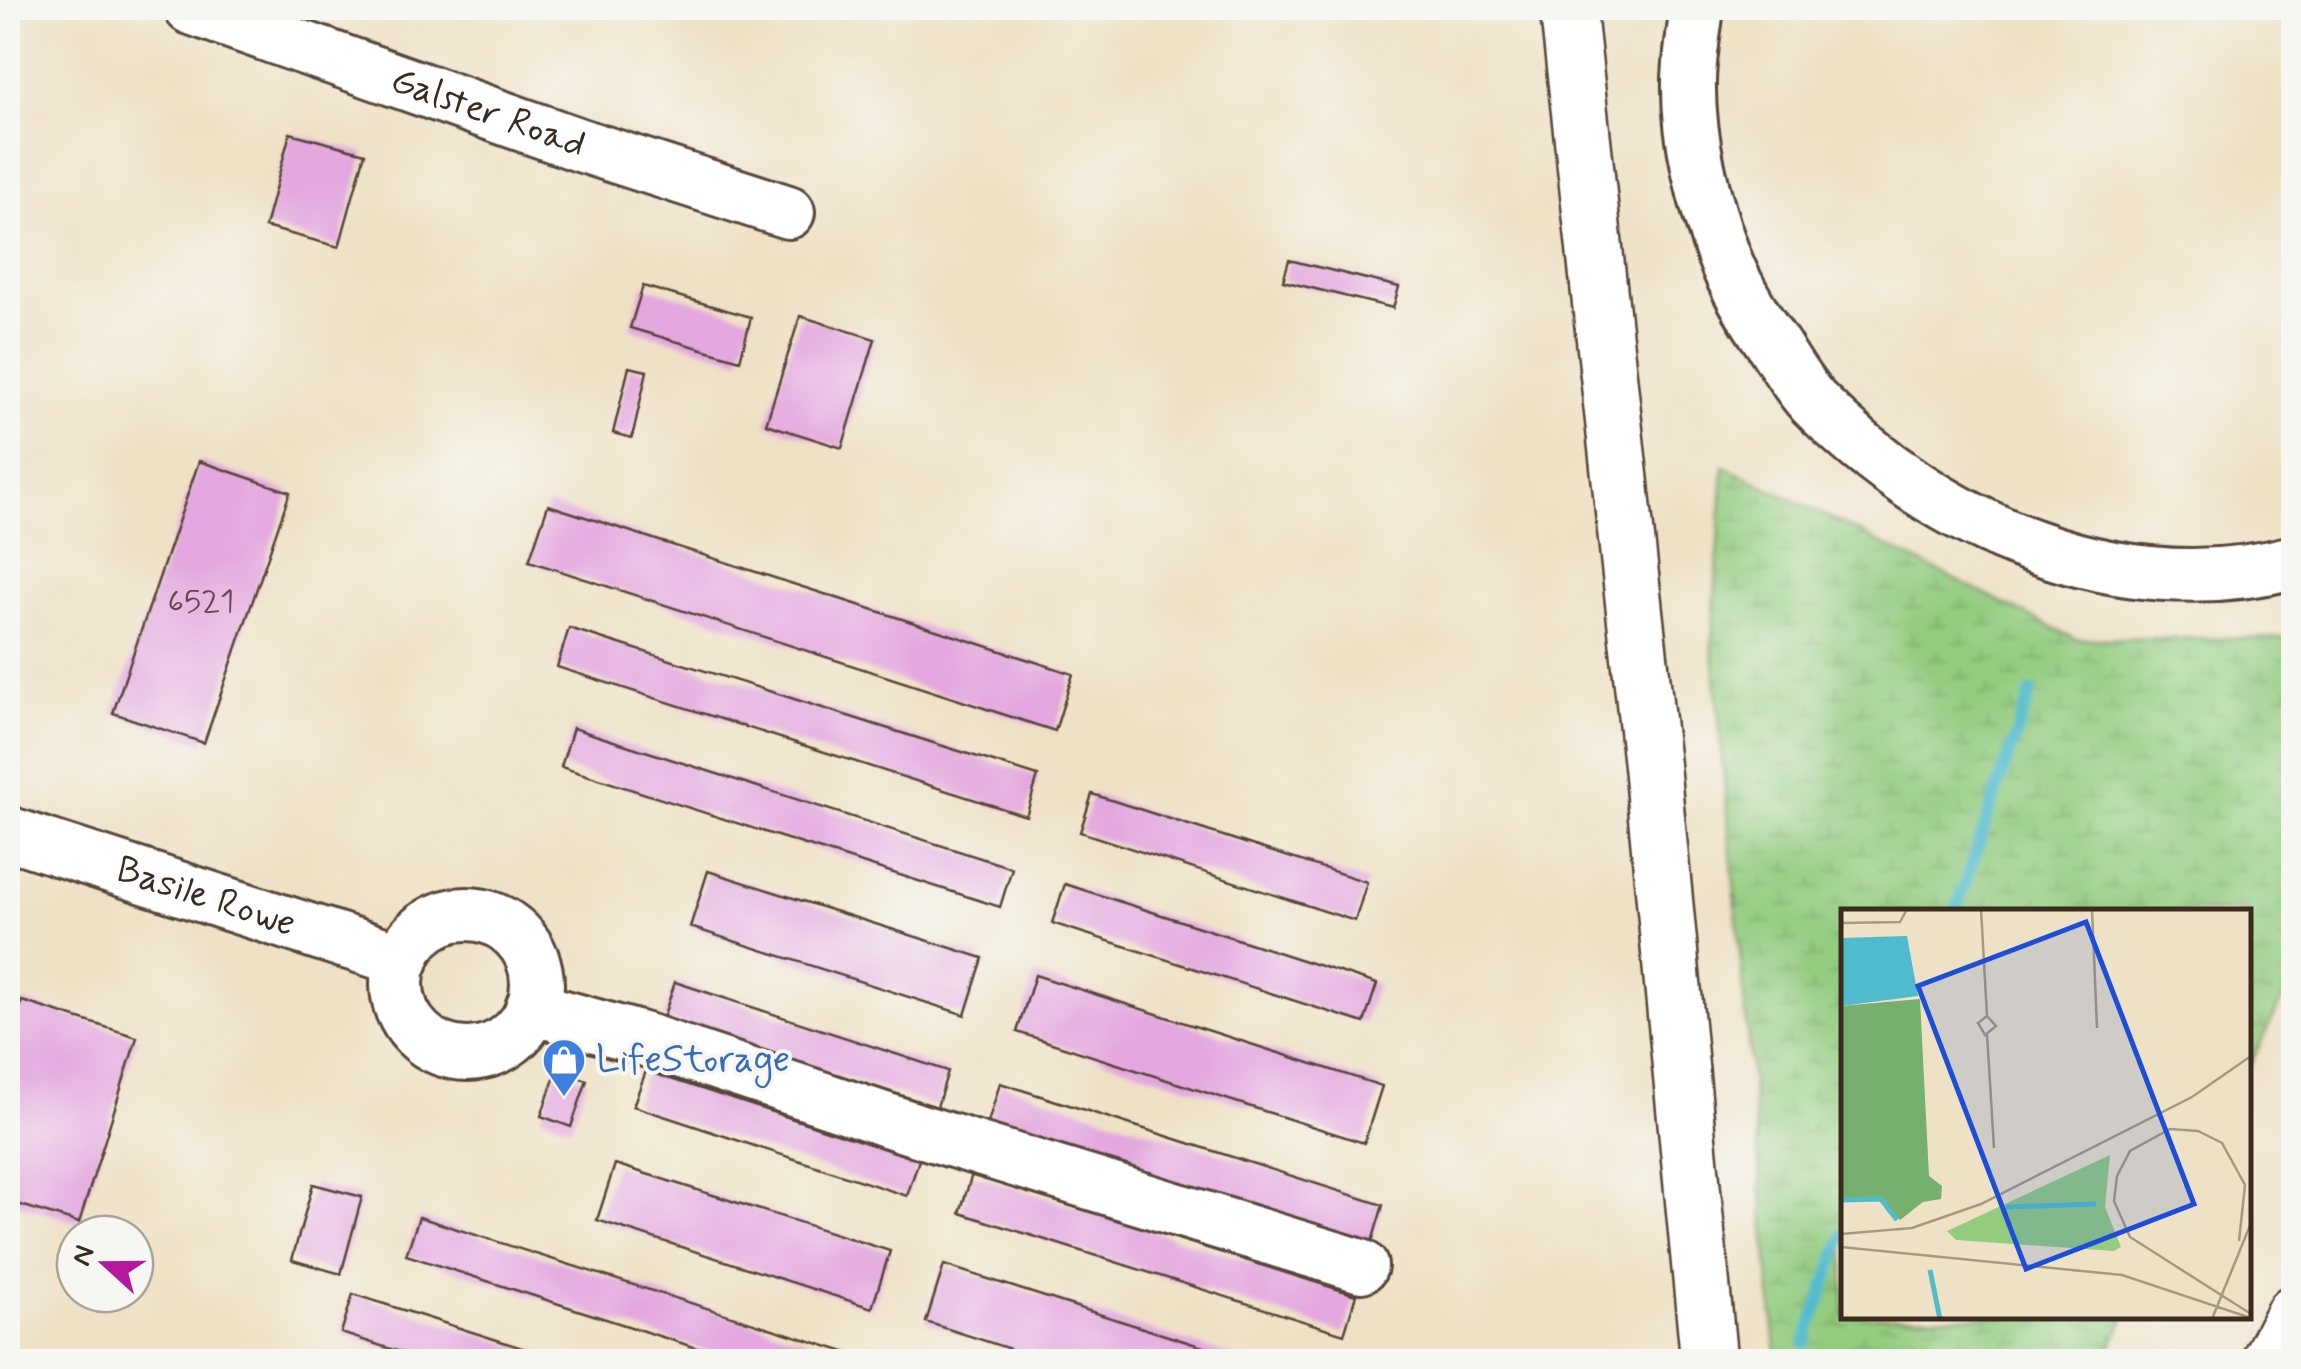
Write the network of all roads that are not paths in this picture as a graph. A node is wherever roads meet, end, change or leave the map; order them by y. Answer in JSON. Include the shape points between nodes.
{"nodes":[{"id":1,"x":191,"y":8,"type":"edge"},
{"id":2,"x":1568,"y":8,"type":"edge"},
{"id":3,"x":1697,"y":8,"type":"edge"},
{"id":4,"x":788,"y":212,"type":"dead end"},
{"id":5,"x":2294,"y":562,"type":"edge"},
{"id":6,"x":8,"y":833,"type":"edge"},
{"id":7,"x":402,"y":960,"type":"junction"},
{"id":8,"x":532,"y":1008,"type":"junction"},
{"id":9,"x":1361,"y":1266,"type":"dead end"},
{"id":10,"x":2294,"y":1314,"type":"edge"},
{"id":11,"x":1710,"y":1362,"type":"edge"},
{"id":12,"x":2269,"y":1362,"type":"edge"}],
"edges":[{"from":1,"to":4,"type":"street","name":"Galster Road"},
{"from":2,"to":11,"type":"highway"},
{"from":3,"to":5,"type":"street","via":[[1689,83],[1693,139],[1723,254],[1747,307],[1810,400],[1888,471],[1976,523],[2061,558],[2156,575],[2256,572]]},
{"from":6,"to":7,"type":"street","name":"Basile Rowe"},
{"from":7,"to":8,"type":"street","via":[[417,936],[440,920],[468,914],[496,920],[520,937],[535,964]]},
{"from":7,"to":8,"type":"street","via":[[397,982],[410,1026],[449,1052],[478,1054],[506,1043]]},
{"from":8,"to":9,"type":"street"},
{"from":10,"to":12,"type":"highway"}]}
